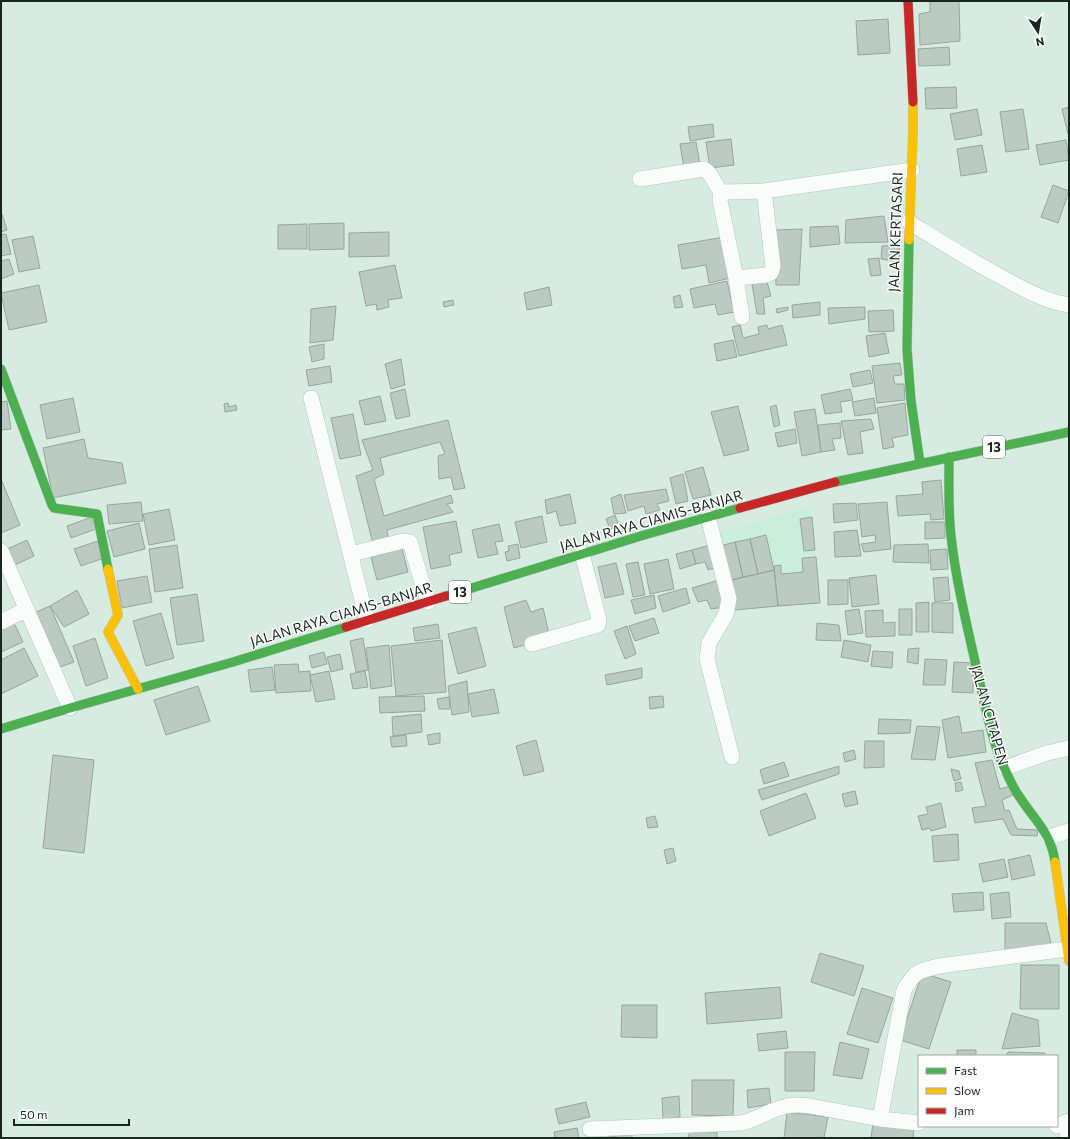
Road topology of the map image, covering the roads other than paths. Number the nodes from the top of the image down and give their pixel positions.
1 (908, 1) edge
2 (912, 170) junction
3 (640, 179) dead end
4 (721, 191) junction
5 (764, 191) junction
6 (910, 222) junction
7 (736, 278) junction
8 (1069, 305) edge
9 (742, 317) dead end
10 (1, 369) edge
11 (312, 398) dead end
12 (1069, 432) edge
13 (949, 457) junction
14 (920, 463) junction
15 (708, 517) junction
16 (1, 551) edge
17 (351, 554) junction
18 (582, 554) junction
19 (428, 602) junction
20 (27, 609) junction
21 (367, 620) junction
22 (1, 622) edge
23 (532, 644) dead end
24 (138, 689) junction
25 (70, 708) junction
26 (1, 729) edge
27 (1069, 748) edge
28 (732, 757) dead end
29 (1005, 768) junction
30 (1069, 831) edge
31 (1048, 837) junction
32 (1068, 955) edge
33 (880, 1118) junction
34 (1069, 1121) edge
35 (918, 1123) edge
36 (1058, 1126) edge
37 (590, 1128) dead end
38 (1069, 1130) edge
39 (1067, 1138) edge

1 - 2 main road, JALAN KERTASARI
2 - 5 street
2 - 6 main road, JALAN KERTASARI
3 - 4 street
4 - 5 street
4 - 7 street
5 - 7 street
6 - 8 street
6 - 14 main road, JALAN KERTASARI
7 - 9 street
10 - 24 main road
11 - 17 street
12 - 13 main road, 13
13 - 14 main road, 13
13 - 29 main road, JALAN CITAPEN
14 - 15 main road, JALAN RAYA CIAMIS-BANJAR / 13
15 - 18 main road, JALAN RAYA CIAMIS-BANJAR / 13
15 - 28 street
16 - 20 street
17 - 19 street
17 - 21 street
18 - 19 main road, JALAN RAYA CIAMIS-BANJAR / 13
18 - 23 street
19 - 21 main road, JALAN RAYA CIAMIS-BANJAR / 13
20 - 22 street
20 - 25 street
21 - 24 main road, JALAN RAYA CIAMIS-BANJAR / 13
24 - 25 main road, JALAN RAYA CIAMIS-BANJAR / 13
25 - 26 main road, JALAN RAYA CIAMIS-BANJAR / 13
27 - 29 street
29 - 31 main road, JALAN CITAPEN
30 - 31 street
31 - 32 main road, JALAN CITAPEN
32 - 33 street
33 - 35 street
33 - 37 street
34 - 36 street
38 - 39 street

